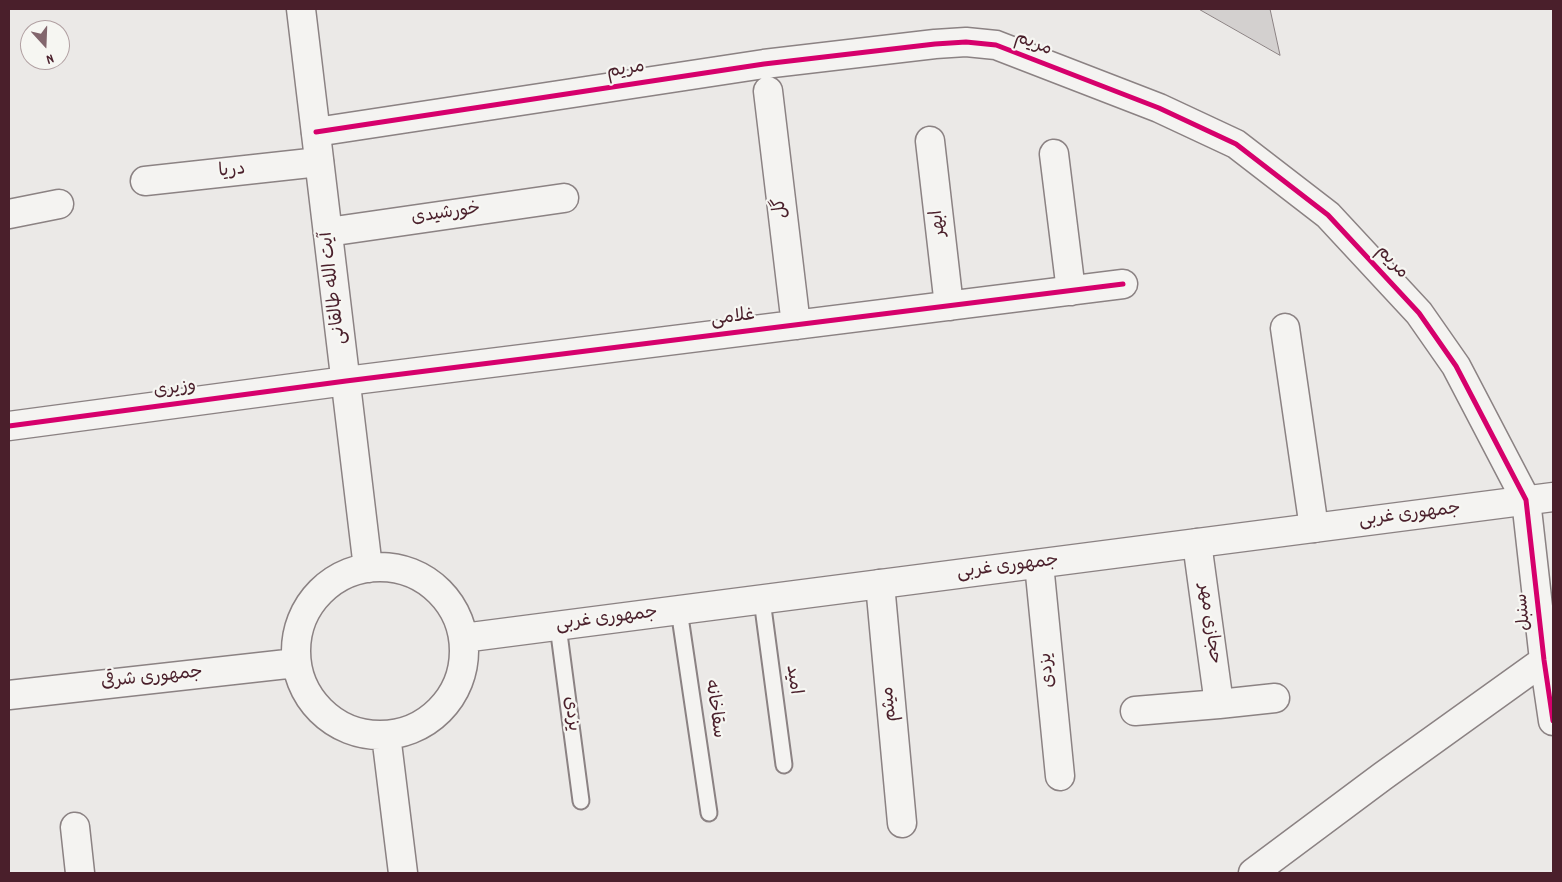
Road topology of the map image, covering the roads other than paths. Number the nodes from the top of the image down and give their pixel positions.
1 (301, 9) edge
2 (768, 91) dead end
3 (316, 132) junction
4 (930, 141) dead end
5 (1054, 154) dead end
6 (319, 162) junction
7 (145, 181) dead end
8 (564, 198) dead end
9 (59, 204) dead end
10 (9, 214) edge
11 (328, 232) junction
12 (1122, 284) dead end
13 (1071, 291) junction
14 (949, 306) junction
15 (796, 325) junction
16 (1285, 328) dead end
17 (346, 381) junction
18 (9, 426) edge
19 (1553, 497) edge
20 (1526, 500) junction
21 (1314, 528) junction
22 (1197, 543) junction
23 (1039, 564) junction
24 (368, 568) junction
25 (880, 584) junction
26 (762, 600) junction
27 (679, 610) junction
28 (558, 626) junction
29 (463, 638) junction
30 (1550, 661) edge
31 (296, 663) junction
32 (9, 695) edge
33 (1275, 698) dead end
34 (1218, 704) junction
35 (1136, 711) dead end
36 (1553, 721) edge
37 (386, 736) junction
38 (784, 765) dead end
39 (1060, 776) dead end
40 (581, 801) dead end
41 (710, 813) dead end
42 (902, 823) dead end
43 (75, 827) dead end
44 (80, 873) edge
45 (403, 873) edge
46 (1253, 873) edge

1 - 3 street, آیت الله طالقانی
2 - 15 street, گل
3 - 6 street, آیت الله طالقانی
3 - 20 street, مریم
4 - 14 street, ابهر
5 - 13 street
6 - 7 street, دریا
6 - 11 street, آیت الله طالقانی
8 - 11 street, خورشیدی
9 - 10 street
11 - 17 street, آیت الله طالقانی
12 - 13 street, غلامی
13 - 14 street, غلامی
14 - 15 street, غلامی
15 - 17 street, غلامی
16 - 21 street
17 - 18 street, وزیری
17 - 24 street, آیت الله طالقانی
19 - 20 street, جمهوری غربی
20 - 21 street, جمهوری غربی
20 - 30 street, سنبل
21 - 22 street, جمهوری غربی
22 - 23 street, جمهوری غربی
22 - 34 street, حجازی مهر
23 - 25 street, جمهوری غربی
23 - 39 street, یزدی
24 - 29 street
24 - 31 street
25 - 26 street, جمهوری غربی
25 - 42 street, میثم
26 - 27 street, جمهوری غربی
26 - 38 lane, امید
27 - 28 street, جمهوری غربی
27 - 41 lane, سقاخانه
28 - 29 street, جمهوری غربی
28 - 40 lane, یزدی
29 - 37 street
30 - 36 street, سنبل
30 - 46 street
31 - 32 street, جمهوری شرقی
31 - 37 street
33 - 34 street
34 - 35 street
37 - 45 street
43 - 44 street

